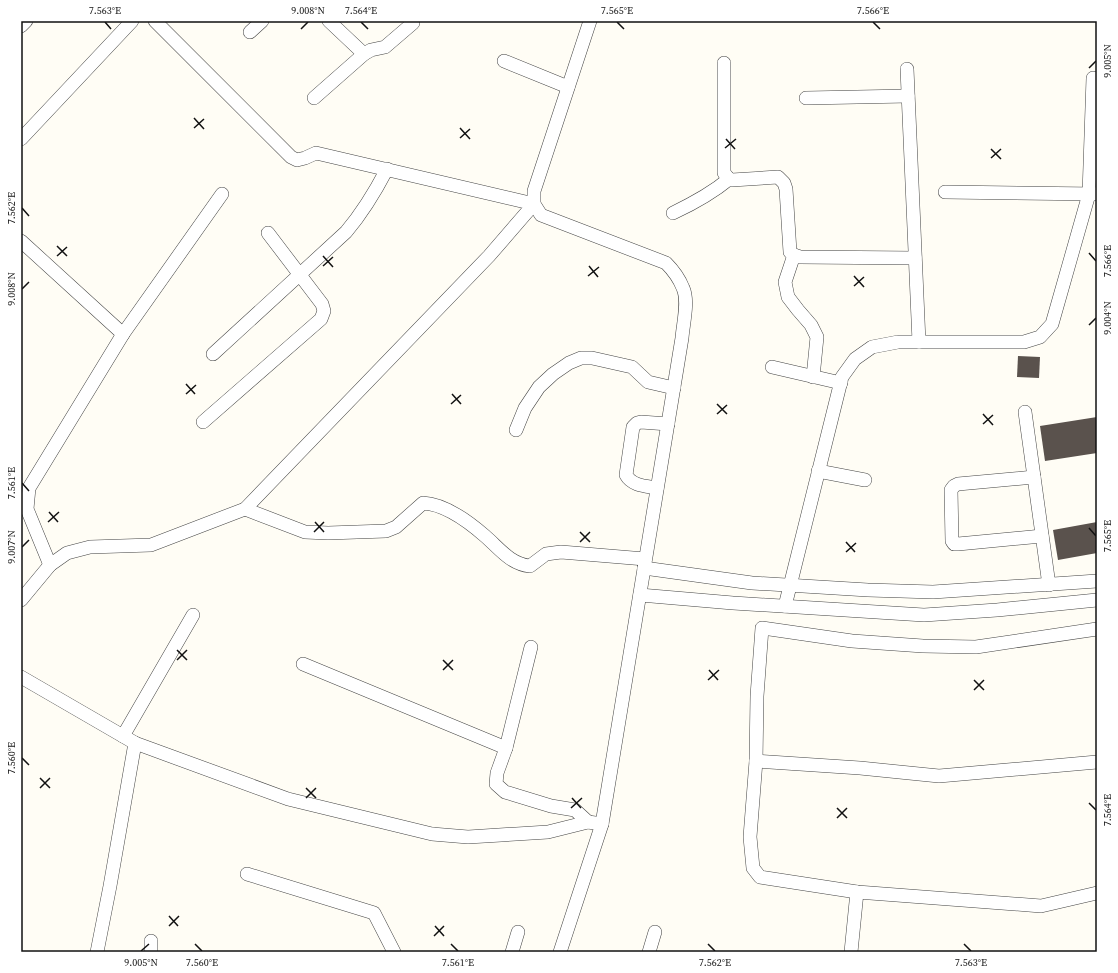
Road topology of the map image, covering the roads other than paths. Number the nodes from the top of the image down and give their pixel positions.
1 (26, 21) edge
2 (132, 21) edge
3 (155, 21) edge
4 (262, 21) edge
5 (329, 21) edge
6 (590, 21) edge
7 (413, 23) dead end
8 (21, 26) edge
9 (250, 32) dead end
10 (364, 54) junction
11 (504, 61) dead end
12 (724, 63) dead end
13 (907, 69) dead end
14 (1093, 78) dead end
15 (568, 86) junction
16 (908, 96) junction
17 (314, 98) dead end
18 (806, 98) dead end
19 (21, 139) edge
20 (387, 169) junction
21 (729, 179) junction
22 (945, 192) dead end
23 (222, 194) dead end
24 (1093, 194) edge
25 (534, 204) junction
26 (673, 213) dead end
27 (268, 234) dead end
28 (21, 241) edge
29 (794, 255) junction
30 (915, 258) junction
31 (300, 275) junction
32 (123, 334) junction
33 (919, 342) junction
34 (213, 354) dead end
35 (772, 367) dead end
36 (813, 377) junction
37 (841, 383) junction
38 (674, 388) junction
39 (1025, 412) dead end
40 (203, 422) dead end
41 (668, 424) junction
42 (516, 430) dead end
43 (818, 471) junction
44 (1034, 477) junction
45 (865, 480) dead end
46 (657, 488) junction
47 (245, 509) junction
48 (1042, 536) junction
49 (644, 564) junction
50 (50, 565) junction
51 (1097, 582) edge
52 (789, 585) junction
53 (1050, 585) junction
54 (640, 595) junction
55 (22, 598) edge
56 (1097, 600) edge
57 (784, 606) junction
58 (193, 615) dead end
59 (1097, 629) edge
60 (531, 647) dead end
61 (302, 664) dead end
62 (21, 677) edge
63 (123, 736) junction
64 (135, 743) junction
65 (506, 748) junction
66 (756, 761) junction
67 (1097, 762) edge
68 (588, 822) junction
69 (602, 824) junction
70 (247, 874) dead end
71 (857, 892) junction
72 (1097, 893) edge
73 (518, 932) dead end
74 (655, 932) dead end
75 (97, 952) edge
76 (394, 952) edge
77 (512, 952) edge
78 (560, 952) edge
79 (649, 952) edge
80 (851, 952) edge

1 - 8 street
2 - 19 street
3 - 20 street
4 - 9 street
5 - 10 street
6 - 15 street
7 - 10 street
10 - 17 street
11 - 15 street
12 - 21 street
13 - 16 street
14 - 24 street
15 - 25 street
16 - 18 street
16 - 30 street
20 - 25 street
20 - 31 street
21 - 26 street
21 - 29 street
22 - 24 street
23 - 32 street
24 - 33 street
25 - 38 street
25 - 47 street
27 - 31 street
28 - 32 street
29 - 30 street
29 - 36 street
30 - 33 street
31 - 34 street
31 - 40 street
32 - 50 street
33 - 37 street
35 - 36 street
36 - 37 street
37 - 43 street
38 - 41 street
38 - 42 street
39 - 44 street
41 - 46 street
41 - 46 street
43 - 45 street
43 - 52 street
44 - 48 street
44 - 48 street
46 - 49 street
47 - 49 street
47 - 50 street
48 - 53 street
49 - 52 street
49 - 54 street
50 - 55 street
51 - 53 street
52 - 53 street
52 - 57 street
54 - 57 street
54 - 69 street
56 - 57 street
58 - 63 street
59 - 66 street
60 - 65 street
61 - 65 street
62 - 63 street
63 - 64 street
64 - 68 street
64 - 75 street
65 - 68 street
66 - 67 street
66 - 71 street
68 - 69 street
69 - 78 street
70 - 76 street
71 - 72 street
71 - 80 street
73 - 77 street
74 - 79 street

